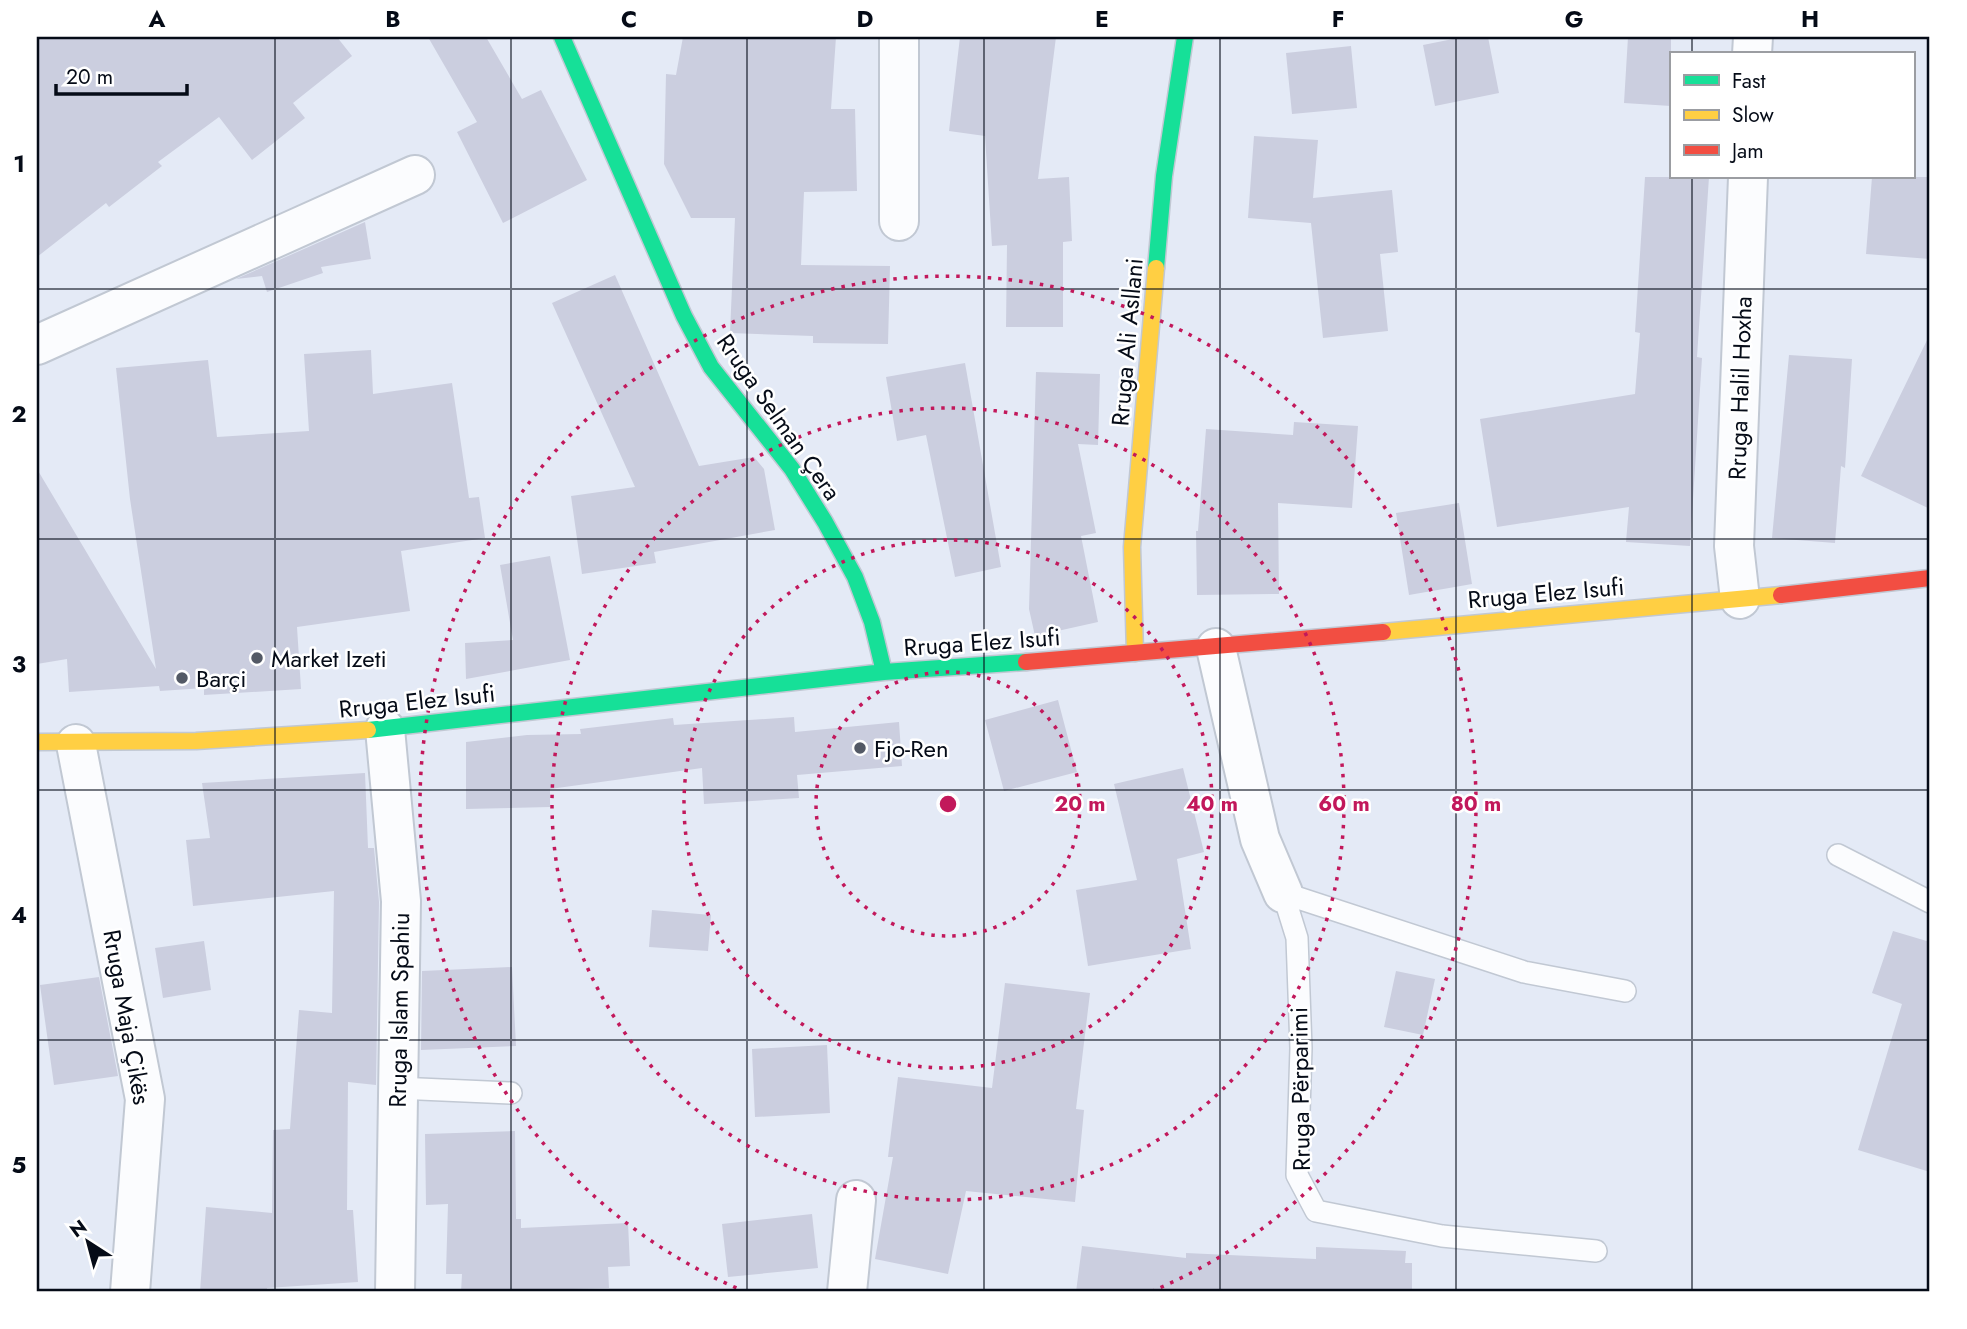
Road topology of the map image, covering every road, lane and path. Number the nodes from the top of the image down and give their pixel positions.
1 (562, 37) edge
2 (899, 37) edge
3 (1185, 37) edge
4 (415, 175) dead end
5 (1748, 178) edge
6 (899, 222) dead end
7 (37, 345) edge
8 (1930, 578) edge
9 (1741, 599) junction
10 (1216, 648) junction
11 (1135, 653) junction
12 (884, 672) junction
13 (385, 729) junction
14 (37, 742) edge
15 (76, 744) junction
16 (1838, 855) dead end
17 (1283, 893) junction
18 (1930, 902) edge
19 (1625, 991) dead end
20 (397, 1088) junction
21 (511, 1093) dead end
22 (856, 1200) dead end
23 (1596, 1251) dead end
24 (130, 1292) edge
25 (395, 1292) edge
26 (847, 1292) edge

1 - 12 main road, Rruga Selman Çera
2 - 6 street
3 - 11 main road, Rruga Ali Asllani
4 - 7 street
5 - 9 street, Rruga Halil Hoxha
8 - 9 main road, Rruga Elez Isufi
9 - 10 main road, Rruga Elez Isufi
10 - 11 main road, Rruga Elez Isufi
10 - 17 street, Rruga Përparimi
11 - 12 main road, Rruga Elez Isufi
12 - 13 main road, Rruga Elez Isufi
13 - 15 main road, Rruga Elez Isufi
13 - 20 street, Rruga Islam Spahiu
14 - 15 main road, Rruga Elez Isufi
15 - 24 street, Rruga Maja Çikës
16 - 18 lane
17 - 19 lane
17 - 23 lane, Rruga Përparimi
20 - 21 lane
20 - 25 street, Rruga Islam Spahiu
22 - 26 street

